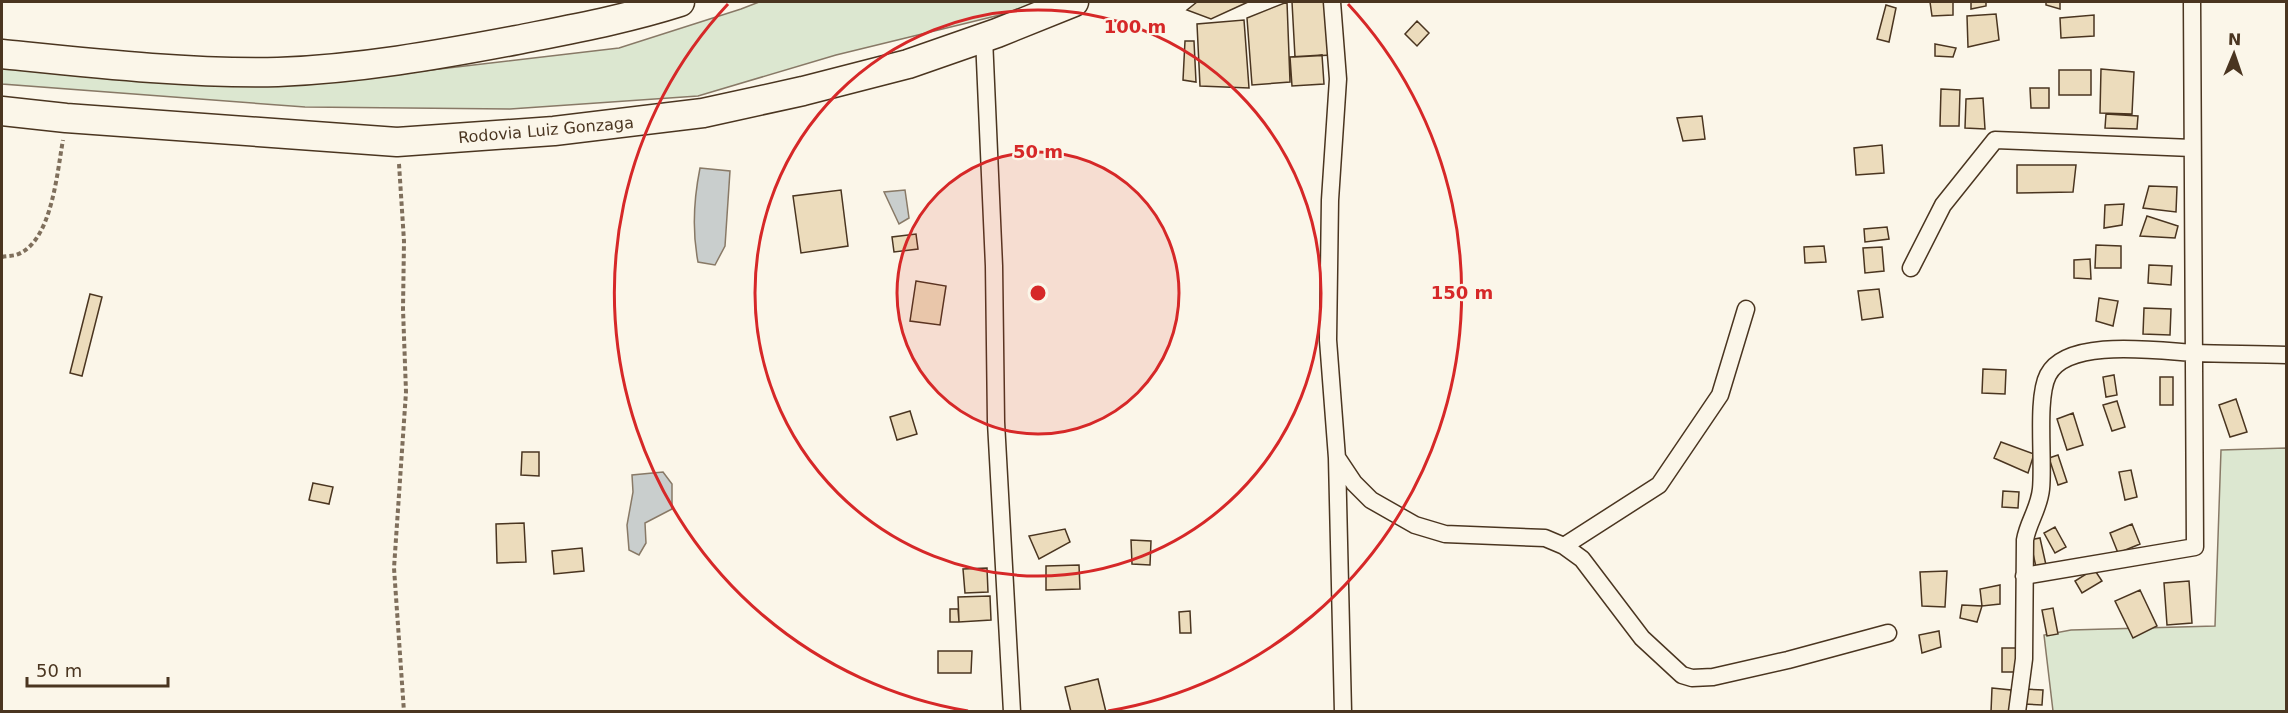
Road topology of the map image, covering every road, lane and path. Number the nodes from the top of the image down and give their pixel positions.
1 (680, 2) edge
2 (1074, 2) edge
3 (1332, 2) edge
4 (2192, 2) edge
5 (984, 38) junction
6 (2, 54) edge
7 (2, 111) edge
8 (66, 118) junction
9 (398, 142) junction
10 (2192, 148) junction
11 (2, 256) edge
12 (1911, 268) dead end
13 (1746, 309) dead end
14 (2194, 353) junction
15 (2286, 355) edge
16 (1337, 458) junction
17 (1564, 546) junction
18 (2024, 576) junction
19 (1888, 633) dead end
20 (404, 711) edge
21 (1012, 711) edge
22 (1342, 711) edge
23 (2017, 711) edge

1 - 6 highway
2 - 5 highway, Rodovia Luiz Gonzaga
3 - 16 street
4 - 10 street
5 - 9 highway, Rodovia Luiz Gonzaga
5 - 21 street
7 - 8 highway, Rodovia Luiz Gonzaga
8 - 9 highway, Rodovia Luiz Gonzaga
8 - 11 path
9 - 20 path
10 - 12 street
10 - 14 street
13 - 17 street
14 - 15 street
14 - 18 street
14 - 18 street
16 - 17 street
16 - 22 street
17 - 19 street
18 - 23 street

